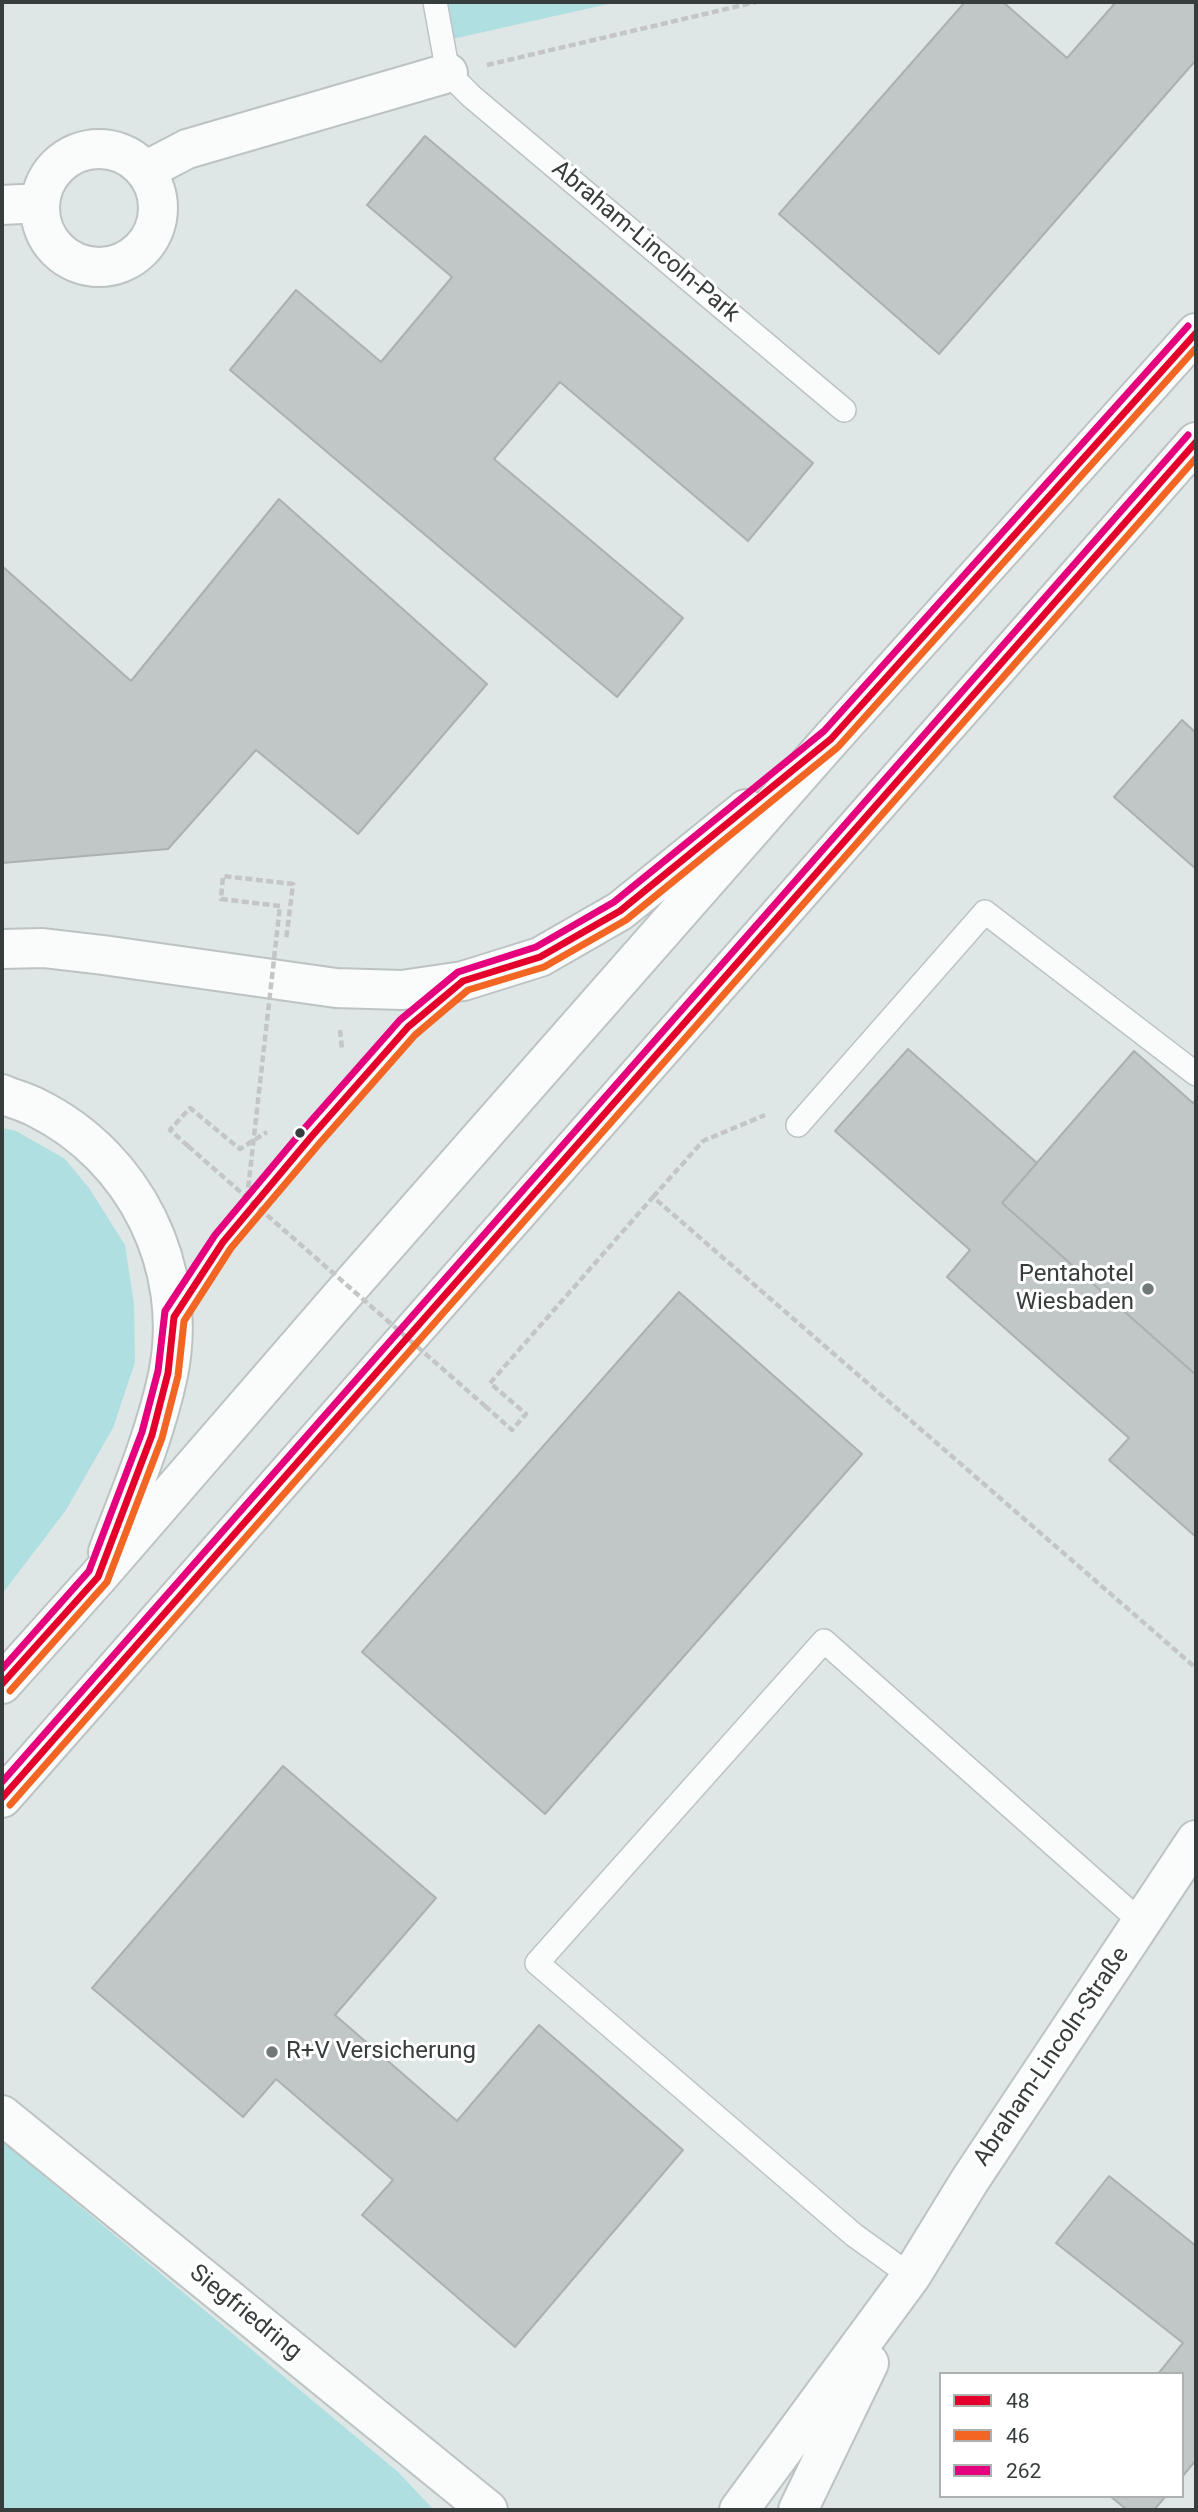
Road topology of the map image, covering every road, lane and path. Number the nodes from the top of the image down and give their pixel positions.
1 (435, 2) edge
2 (756, 2) edge
3 (448, 74) junction
4 (145, 171) junction
5 (40, 203) junction
6 (2, 205) edge
7 (1196, 333) edge
8 (844, 410) dead end
9 (1196, 442) edge
10 (831, 739) junction
11 (2, 949) edge
12 (285, 953) dead end
13 (463, 981) junction
14 (336, 988) junction
15 (342, 1050) dead end
16 (1196, 1074) edge
17 (2, 1094) edge
18 (798, 1125) joint
19 (274, 1128) dead end
20 (653, 1198) junction
21 (247, 1199) junction
22 (174, 1317) junction
23 (98, 1577) junction
24 (1196, 1668) edge
25 (2, 1684) edge
26 (2, 1798) edge
27 (1196, 1840) edge
28 (1142, 1923) junction
29 (2, 2115) edge
30 (911, 2276) junction
31 (488, 2510) edge
32 (739, 2510) edge
33 (798, 2510) edge

1 - 3 lane
2 - 3 path
3 - 4 main road
3 - 8 lane, Abraham-Lincoln-Park
4 - 5 main road
4 - 5 main road
5 - 6 main road
7 - 10 main road
9 - 26 main road
10 - 13 main road
10 - 23 main road
11 - 14 main road
12 - 21 path, bridge
13 - 14 main road
13 - 22 lane
14 - 15 path
16 - 18 lane
17 - 22 main road
18 - 20 path
19 - 21 path, bridge
20 - 21 path, bridge
20 - 24 path
22 - 23 main road
23 - 25 main road
27 - 28 main road, Abraham-Lincoln-Straße
28 - 30 main road, Abraham-Lincoln-Straße
28 - 30 lane
29 - 31 main road, Siegfriedring
30 - 32 main road, Abraham-Lincoln-Straße
30 - 33 main road, Abraham-Lincoln-Straße

